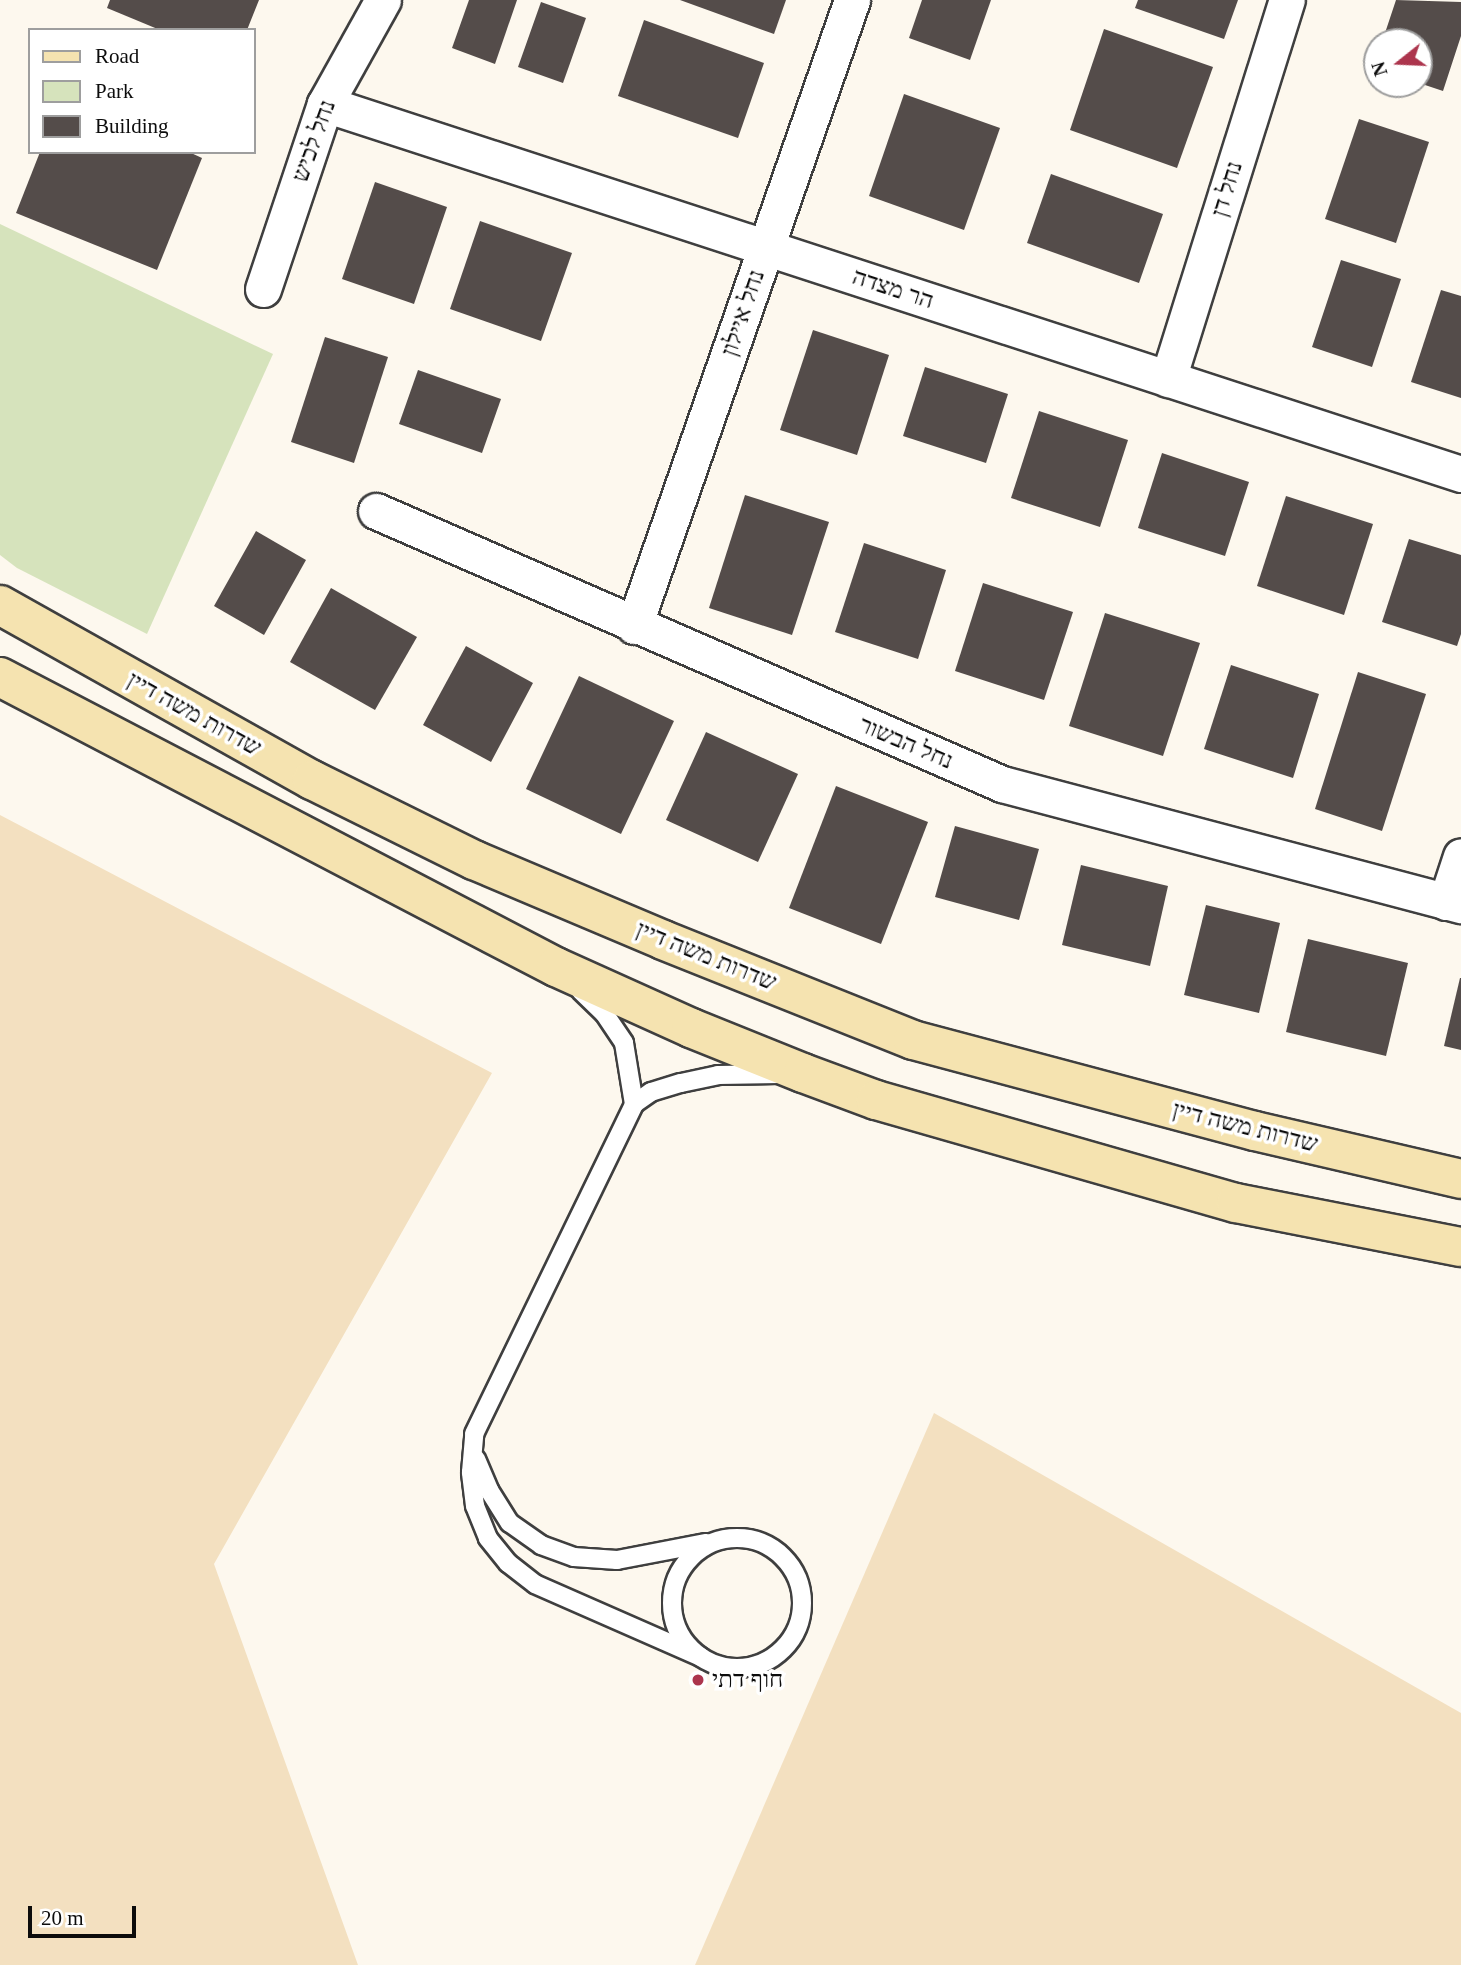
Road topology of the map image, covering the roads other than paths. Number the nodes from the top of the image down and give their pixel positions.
1 (383, 0) edge
2 (852, 0) edge
3 (1287, 0) edge
4 (325, 104) junction
5 (766, 248) junction
6 (263, 289) dead end
7 (1168, 379) junction
8 (1461, 474) edge
9 (376, 511) dead end
10 (0, 605) edge
11 (634, 626) junction
12 (0, 677) edge
13 (1461, 856) edge
14 (1454, 903) edge
15 (556, 967) junction
16 (803, 1073) junction
17 (634, 1104) junction
18 (1461, 1179) edge
19 (1461, 1247) edge
20 (474, 1452) junction
21 (712, 1543) junction
22 (701, 1657) junction

1 - 4 street, נחל לכיש
2 - 5 street, נחל איילון
3 - 7 street, נחל דן
4 - 5 street, הר מצדה
4 - 6 street, נחל לכיש
5 - 7 street, הר מצדה
5 - 11 street, נחל איילון
7 - 8 street, הר מצדה
9 - 11 street, נחל הבשור
10 - 18 main road, שדרות משה דיין
11 - 14 street, נחל הבשור
12 - 15 main road
13 - 14 street
15 - 16 main road
15 - 17 lane
16 - 17 lane
16 - 19 main road
17 - 20 lane
20 - 21 lane
20 - 22 lane
21 - 22 lane
21 - 22 lane

